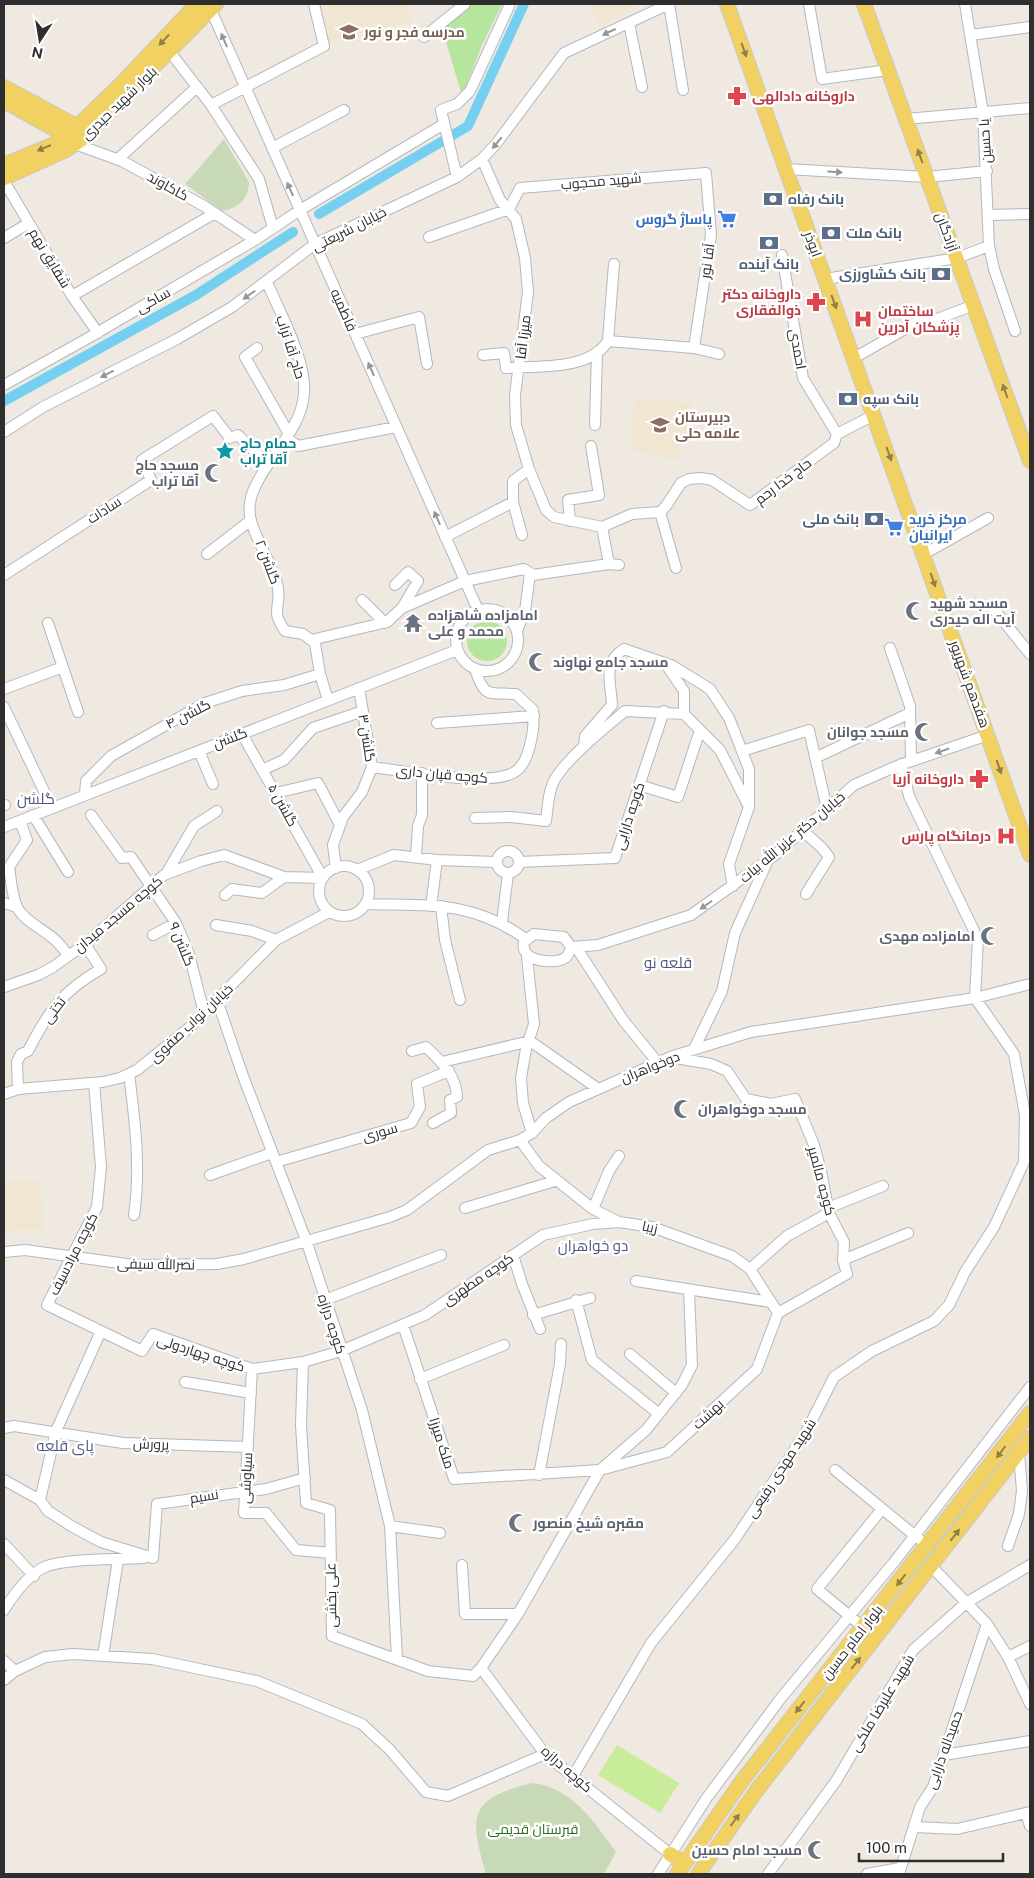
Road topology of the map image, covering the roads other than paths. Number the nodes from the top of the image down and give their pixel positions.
1 (197, 4) edge
2 (314, 4) edge
3 (465, 4) edge
4 (510, 4) edge
5 (669, 4) edge
6 (809, 4) edge
7 (864, 4) edge
8 (965, 4) edge
9 (212, 6) edge
10 (729, 6) edge
11 (629, 22) junction
12 (1030, 27) edge
13 (971, 35) junction
14 (424, 37) dead end
15 (170, 52) junction
16 (888, 70) junction
17 (197, 87) junction
18 (4, 88) edge
19 (245, 88) junction
20 (642, 88) dead end
21 (683, 90) dead end
22 (4, 101) edge
23 (211, 106) junction
24 (1030, 108) edge
25 (344, 110) dead end
26 (983, 113) junction
27 (906, 119) junction
28 (444, 124) junction
29 (77, 135) junction
30 (272, 148) junction
31 (118, 159) junction
32 (482, 159) junction
33 (4, 165) edge
34 (786, 170) junction
35 (987, 171) junction
36 (706, 173) joint
37 (457, 177) junction
38 (927, 177) junction
39 (4, 180) edge
40 (509, 209) junction
41 (300, 210) junction
42 (215, 213) junction
43 (1030, 214) edge
44 (988, 215) junction
45 (29, 223) junction
46 (273, 228) junction
47 (429, 237) dead end
48 (4, 238) edge
49 (255, 240) junction
50 (315, 244) junction
51 (989, 246) junction
52 (782, 255) dead end
53 (957, 258) junction
54 (614, 264) dead end
55 (826, 278) junction
56 (267, 282) junction
57 (72, 296) junction
58 (974, 305) junction
59 (1015, 331) dead end
60 (98, 333) junction
61 (355, 334) junction
62 (608, 341) junction
63 (257, 348) dead end
64 (694, 348) junction
65 (598, 352) junction
66 (719, 354) dead end
67 (483, 355) dead end
68 (854, 358) junction
69 (427, 364) dead end
70 (519, 367) junction
71 (4, 385) edge
72 (874, 415) junction
73 (595, 425) dead end
74 (396, 427) junction
75 (4, 432) edge
76 (837, 434) junction
77 (1026, 435) edge
78 (287, 436) junction
79 (591, 446) dead end
80 (1030, 461) edge
81 (268, 465) junction
82 (529, 469) junction
83 (900, 485) joint
84 (513, 502) junction
85 (660, 512) junction
86 (988, 518) dead end
87 (250, 520) junction
88 (570, 521) junction
89 (602, 527) junction
90 (522, 535) dead end
91 (446, 537) junction
92 (207, 554) dead end
93 (924, 554) junction
94 (676, 568) dead end
95 (530, 574) junction
96 (4, 575) edge
97 (465, 582) junction
98 (395, 585) dead end
99 (362, 600) dead end
100 (992, 607) dead end
101 (402, 608) junction
102 (478, 610) junction
103 (48, 623) dead end
104 (385, 623) junction
105 (517, 630) junction
106 (311, 640) junction
107 (890, 648) dead end
108 (457, 650) junction
109 (1030, 654) edge
110 (665, 663) junction
111 (63, 667) junction
112 (475, 669) junction
113 (320, 674) junction
114 (359, 688) junction
115 (4, 689) edge
116 (328, 700) junction
117 (4, 707) edge
118 (78, 712) dead end
119 (363, 712) junction
120 (664, 712) junction
121 (910, 713) junction
122 (684, 714) junction
123 (534, 716) junction
124 (437, 724) dead end
125 (700, 730) junction
126 (242, 734) junction
127 (988, 734) junction
128 (584, 746) junction
129 (199, 751) junction
130 (742, 751) junction
131 (815, 758) junction
132 (906, 763) junction
133 (372, 767) junction
134 (262, 770) junction
135 (422, 774) junction
136 (213, 784) dead end
137 (639, 785) junction
138 (276, 794) junction
139 (84, 795) junction
140 (749, 807) junction
141 (52, 808) junction
142 (827, 809) junction
143 (217, 811) dead end
144 (91, 815) dead end
145 (34, 816) junction
146 (475, 818) dead end
147 (20, 821) junction
148 (340, 825) junction
149 (4, 827) edge
150 (802, 830) junction
151 (1030, 855) edge
152 (416, 856) junction
153 (769, 859) junction
154 (437, 860) junction
155 (496, 862) junction
156 (519, 862) junction
157 (336, 868) junction
158 (357, 870) junction
159 (68, 872) dead end
160 (166, 874) junction
161 (508, 874) junction
162 (284, 877) junction
163 (322, 878) junction
164 (733, 886) junction
165 (151, 888) junction
166 (806, 894) dead end
167 (226, 895) dead end
168 (4, 903) edge
169 (366, 904) junction
170 (436, 906) junction
171 (17, 907) junction
172 (329, 912) junction
173 (502, 922) junction
174 (176, 923) junction
175 (216, 925) dead end
176 (153, 935) dead end
177 (526, 939) junction
178 (276, 940) junction
179 (85, 944) junction
180 (573, 947) junction
181 (68, 956) junction
182 (527, 956) junction
183 (1030, 984) edge
184 (4, 987) edge
185 (975, 998) junction
186 (217, 1000) junction
187 (460, 1000) dead end
188 (204, 1013) junction
189 (530, 1041) junction
190 (694, 1049) junction
191 (412, 1050) dead end
192 (670, 1057) junction
193 (658, 1063) junction
194 (446, 1066) junction
195 (129, 1074) junction
196 (94, 1083) junction
197 (597, 1088) junction
198 (18, 1089) junction
199 (4, 1094) edge
200 (433, 1123) dead end
201 (532, 1133) junction
202 (520, 1140) junction
203 (619, 1156) dead end
204 (274, 1157) junction
205 (210, 1175) dead end
206 (555, 1181) junction
207 (883, 1186) dead end
208 (465, 1208) dead end
209 (593, 1209) junction
210 (829, 1211) junction
211 (134, 1215) dead end
212 (619, 1222) junction
213 (908, 1233) dead end
214 (306, 1240) junction
215 (4, 1252) edge
216 (513, 1255) junction
217 (441, 1256) dead end
218 (71, 1257) junction
219 (843, 1260) junction
220 (750, 1269) junction
221 (636, 1282) dead end
222 (689, 1290) junction
223 (590, 1298) dead end
224 (325, 1300) junction
225 (576, 1300) junction
226 (770, 1302) junction
227 (47, 1305) joint
228 (778, 1313) junction
229 (533, 1314) junction
230 (402, 1324) junction
231 (540, 1329) dead end
232 (101, 1331) junction
233 (561, 1344) dead end
234 (504, 1345) dead end
235 (341, 1351) junction
236 (630, 1354) dead end
237 (303, 1362) junction
238 (252, 1369) junction
239 (420, 1379) junction
240 (184, 1382) dead end
241 (1030, 1387) edge
242 (251, 1393) junction
243 (676, 1393) junction
244 (1030, 1413) edge
245 (659, 1414) junction
246 (4, 1428) edge
247 (56, 1431) junction
248 (1030, 1438) edge
249 (248, 1447) junction
250 (1019, 1453) junction
251 (600, 1470) junction
252 (835, 1470) dead end
253 (539, 1475) junction
254 (305, 1478) junction
255 (4, 1480) edge
256 (245, 1490) junction
257 (40, 1500) junction
258 (882, 1509) junction
259 (390, 1526) junction
260 (440, 1533) dead end
261 (915, 1535) junction
262 (4, 1544) edge
263 (1008, 1546) dead end
264 (927, 1547) junction
265 (331, 1553) junction
266 (153, 1558) junction
267 (118, 1560) junction
268 (462, 1565) dead end
269 (1030, 1565) edge
270 (931, 1566) junction
271 (34, 1576) junction
272 (966, 1603) junction
273 (4, 1610) edge
274 (518, 1614) junction
275 (849, 1616) junction
276 (987, 1624) junction
277 (863, 1627) junction
278 (1030, 1646) edge
279 (103, 1656) junction
280 (1008, 1657) junction
281 (397, 1659) junction
282 (4, 1661) edge
283 (481, 1668) junction
284 (15, 1671) junction
285 (4, 1680) edge
286 (1030, 1704) edge
287 (1030, 1741) edge
288 (546, 1754) junction
289 (944, 1755) junction
290 (574, 1776) junction
291 (1028, 1813) edge
292 (1030, 1826) edge
293 (915, 1827) junction
294 (670, 1854) junction
295 (680, 1868) edge
296 (900, 1871) edge
297 (658, 1874) edge
298 (698, 1874) edge
299 (768, 1874) edge
300 (867, 1874) edge

1 -> 29 main road, بلوار شهید حیدری
2 - 19 street
3 - 14 street
4 - 28 street
5 - 11 street, خیابان شریعتی
5 - 21 street
6 - 16 street
7 - 16 main road, آزادگان
8 - 13 street, یا حسین
9 - 15 main road, بلوار شهید حیدری
19 -> 9 street, فاطمیه
10 -> 34 main road, ابوذر
11 - 20 street
11 -> 32 street, خیابان شریعتی
12 - 13 street
13 - 26 street, یا حسین
15 - 17 street
15 - 29 main road, بلوار شهید حیدری
16 - 27 main road, آزادگان
17 - 23 street
17 - 31 street
18 - 29 main road
19 - 23 street
19 - 30 street, فاطمیه
22 - 29 main road
23 - 46 street
24 - 26 street
25 - 30 street
26 - 27 street
26 - 35 street, یا حسین
38 -> 27 main road, آزادگان
28 - 37 street
28 - 41 street, ساکی
29 - 31 street, کاکاوند
29 -> 33 main road, بلوار شهید حیدری
29 - 39 main road, بلوار شهید حیدری
41 -> 30 street, فاطمیه
31 - 42 street, کاکاوند
32 - 37 street, خیابان شریعتی
32 - 40 street, میرزا آقا
34 -> 38 street
34 - 55 main road, ابوذر
35 - 38 street
35 - 44 street, یا حسین
36 - 40 street, شهید محجوب
36 - 64 street, آقا نور
37 - 50 street, خیابان شریعتی
38 - 53 main road, آزادگان
39 - 45 street, شقایق نهم
40 - 47 street
40 - 70 street, میرزا آقا
41 - 46 street, ساکی
41 - 50 street, فاطمیه
42 - 49 street, کاکاوند
42 - 57 street
43 - 44 street
44 - 51 street, یا حسین
45 - 48 street
45 - 57 street, شقایق نهم
46 - 49 street, ساکی
49 - 60 street, ساکی
50 - 56 street, خیابان شریعتی
50 - 61 street, فاطمیه
51 - 53 street
51 - 59 street, یا حسین
52 - 76 street, احمدی
53 - 55 street
53 - 58 main road, آزادگان
54 - 62 street
55 -> 68 main road, ابوذر
56 -> 75 street, خیابان شریعتی
56 - 78 street, حاج آقا تراب
57 - 60 street, شقایق نهم
58 - 68 street
77 -> 58 main road, آزادگان
60 - 71 street, ساکی
61 - 69 street
74 -> 61 street, فاطمیه
62 - 64 street
62 - 65 street
63 - 78 street
64 - 66 street
65 - 70 street
65 - 73 street
67 - 70 street
68 - 72 main road, ابوذر
70 - 82 street, میرزا آقا
72 - 76 street, حاج خدا رحم
72 -> 83 main road, ابوذر
74 - 78 street
91 -> 74 street, فاطمیه
76 - 85 street, حاج خدا رحم
77 - 80 main road, آزادگان
78 - 81 street, حاج آقا تراب
79 - 88 street
81 - 87 street, حاج آقا تراب
81 - 96 street, سادات
82 - 84 street
82 - 88 street, میرزا آقا
83 - 93 main road, هفدهم شهریور
84 - 90 street
84 - 91 street
85 - 89 street
85 - 94 street
86 - 93 street
87 - 92 street
87 - 106 street, گلشن ۲
88 - 89 street
89 - 95 street
91 - 97 street, فاطمیه
93 -> 127 main road, هفدهم شهریور
95 - 97 street
95 - 105 street
97 - 101 street
97 - 102 street, فاطمیه
98 - 101 street
99 - 104 street
100 - 109 street
101 - 104 street
102 - 105 street
102 - 108 street
103 - 111 street
104 - 106 street
105 - 112 street
106 - 113 street
107 - 121 street
108 - 112 street
108 - 114 street, گلشن
110 - 122 street
110 - 128 street
110 - 130 street
111 - 115 street
111 - 118 street
112 - 123 street
113 - 116 street
113 - 139 street, گلشن ۴
114 - 116 street, گلشن
114 - 119 street, گلشن ۳
116 - 126 street, گلشن
117 - 141 street
119 - 133 street, گلشن ۳
119 - 134 street
120 - 122 street
120 - 128 street
120 - 137 street, کوچه دارابی
121 - 131 street
121 - 132 street
122 - 125 street
123 - 124 street
123 - 135 street, کوچه قپان داری
125 - 137 street
125 - 140 street
126 - 129 street, گلشن
126 - 134 street, گلشن ۵
127 -> 132 street, خیابان دکتر عزیز الله بیات
127 -> 151 main road, هفدهم شهریور
128 - 146 street
129 - 136 street
129 - 139 street, گلشن
130 - 131 street
130 - 140 street
131 - 142 street
132 - 142 street, خیابان دکتر عزیز الله بیات
132 - 185 street
133 - 135 street, کوچه قپان داری
133 - 148 street, گلشن ۳
134 - 138 street, گلشن ۵
135 - 152 street
137 - 156 street, کوچه دارابی
138 - 148 street
138 - 163 street, گلشن ۵
139 - 141 street, گلشن
140 - 164 street
141 - 145 street, گلشن
142 - 150 street, خیابان دکتر عزیز الله بیات
143 - 160 street
144 - 165 street, گلشن ۹
145 - 147 street, گلشن
145 - 159 street
147 - 149 street, گلشن
147 - 171 street
148 - 157 street, گلشن ۳
150 - 153 street, خیابان دکتر عزیز الله بیات
150 - 166 street
152 - 154 street
152 - 158 street
153 - 164 street, خیابان دکتر عزیز الله بیات
153 - 190 street
154 - 155 street
154 - 170 street
155 - 156 street
155 - 161 street
156 - 161 street
157 - 158 street
157 - 163 street
158 - 169 street
160 - 162 street, کوچه مسجد میدان
160 - 165 street, کوچه مسجد میدان
161 - 173 street
162 - 163 street, کوچه مسجد میدان
162 - 167 street
163 - 172 street
164 -> 180 street, خیابان دکتر عزیز الله بیات
165 - 174 street, گلشن ۹
165 - 179 street, کوچه مسجد میدان
168 - 171 street
169 - 170 street
169 - 172 street
170 - 173 street
170 - 187 street
171 - 181 street
172 - 178 street, خیابان نواب صفوی
173 - 177 street
174 - 176 street
174 - 188 street, گلشن ۹
175 - 178 street
177 - 180 street
177 - 182 street
178 - 186 street, خیابان نواب صفوی
179 - 181 street, کوچه مسجد میدان
179 - 198 street, تختی
180 - 182 street
180 - 193 street
181 - 184 street, کوچه مسجد میدان
182 - 189 street
183 - 185 street, دوخواهران
185 - 190 street, دوخواهران
185 - 290 street, شهید مهدی رفیعی
186 - 188 street, خیابان نواب صفوی
186 - 204 street, کوچه درازه
188 - 195 street, خیابان نواب صفوی
189 - 194 street
189 - 197 street
189 - 201 street
190 - 192 street, دوخواهران
191 - 194 street
192 - 193 street, دوخواهران
192 - 210 street, کوچه مالمیر
193 - 197 street, دوخواهران
194 - 200 street
194 - 204 street, سوری
195 - 196 street, خیابان نواب صفوی
195 - 211 street
196 - 198 street, خیابان نواب صفوی
196 - 218 street, کوچه مرادسیف
197 - 201 street, دوخواهران
198 - 199 street, خیابان نواب صفوی
201 - 202 street, دوخواهران
202 - 206 street, زیبا
202 - 214 street, دوخواهران
203 - 209 street
204 - 205 street
204 - 214 street, کوچه درازه
206 - 208 street
206 - 209 street, زیبا
207 - 210 street
209 - 212 street, زیبا
210 - 219 street, کوچه مالمیر
210 - 220 street
212 - 216 street, کوچه مطهری
212 - 220 street, زیبا
213 - 219 street
214 - 218 street, نصرالله سیفی
214 - 224 street, کوچه درازه
215 - 218 street, نصرالله سیفی
216 - 229 street
216 - 230 street, کوچه مطهری
217 - 224 street
218 - 227 street, کوچه مرادسیف
219 - 228 street, کوچه مالمیر
220 - 226 street, زیبا
221 - 222 street
222 - 226 street
222 - 243 street
223 - 225 street
224 - 235 street, کوچه درازه
225 - 229 street
225 - 245 street
226 - 228 street, زیبا
227 - 232 street, کوچه چهاردولی
228 - 251 street, بهشت
229 - 231 street
230 - 235 street, کوچه مطهری
230 - 239 street, ملک میرزا
232 - 238 street, کوچه چهاردولی
232 - 247 street
233 - 253 street
234 - 239 street
235 - 237 street, کوچه مطهری
235 - 259 street, کوچه درازه
236 - 243 street
237 - 238 street, کوچه مطهری
237 - 254 street
238 - 242 street, سیاوشی
239 - 253 street, ملک میرزا
240 - 242 street
241 - 261 street
242 - 249 street, سیاوشی
243 - 245 street
244 -> 264 main road, بلوار امام حسین
245 - 251 street
246 - 247 street, پرورش
247 - 249 street, پرورش
247 - 257 street
248 - 250 main road, بلوار امام حسین
249 - 256 street, سیاوشی
250 - 263 street
270 -> 250 main road, بلوار امام حسین
251 - 253 street, ملک میرزا
251 - 274 street
252 - 258 street
254 - 256 street, نسیم
254 - 265 street, علی بخشی
255 - 257 street
256 - 265 street, سیاوشی
256 - 266 street, نسیم
257 - 266 street
258 - 261 street
258 - 275 street
259 - 260 street
259 - 281 street, کوچه درازه
261 - 264 street
261 - 275 street
262 - 271 street
264 -> 277 main road, بلوار امام حسین
265 - 281 street, علی بخشی
266 - 267 street
267 - 271 street
267 - 279 street
268 - 274 street
269 - 272 street, شهید علیرضا ملکی
270 - 272 street
298 -> 270 main road, بلوار امام حسین
271 - 273 street
272 - 276 street
272 - 299 street, شهید علیرضا ملکی
274 - 283 street
275 - 277 street
275 - 294 street
276 - 280 street
276 - 289 street, حمیداله دارابی
277 -> 295 main road, بلوار امام حسین
278 - 280 street
279 - 284 street
279 - 288 street
280 - 286 street
281 - 283 street, علی بخشی
282 - 284 street
283 - 288 street, کوچه درازه
284 - 285 street
287 - 289 street
288 - 290 street, کوچه درازه
289 - 293 street, حمیداله دارابی
290 - 294 street, کوچه درازه
291 - 292 street
291 - 293 street
293 - 296 street, حمیداله دارابی
294 - 295 main road
294 - 297 street
296 - 300 street

